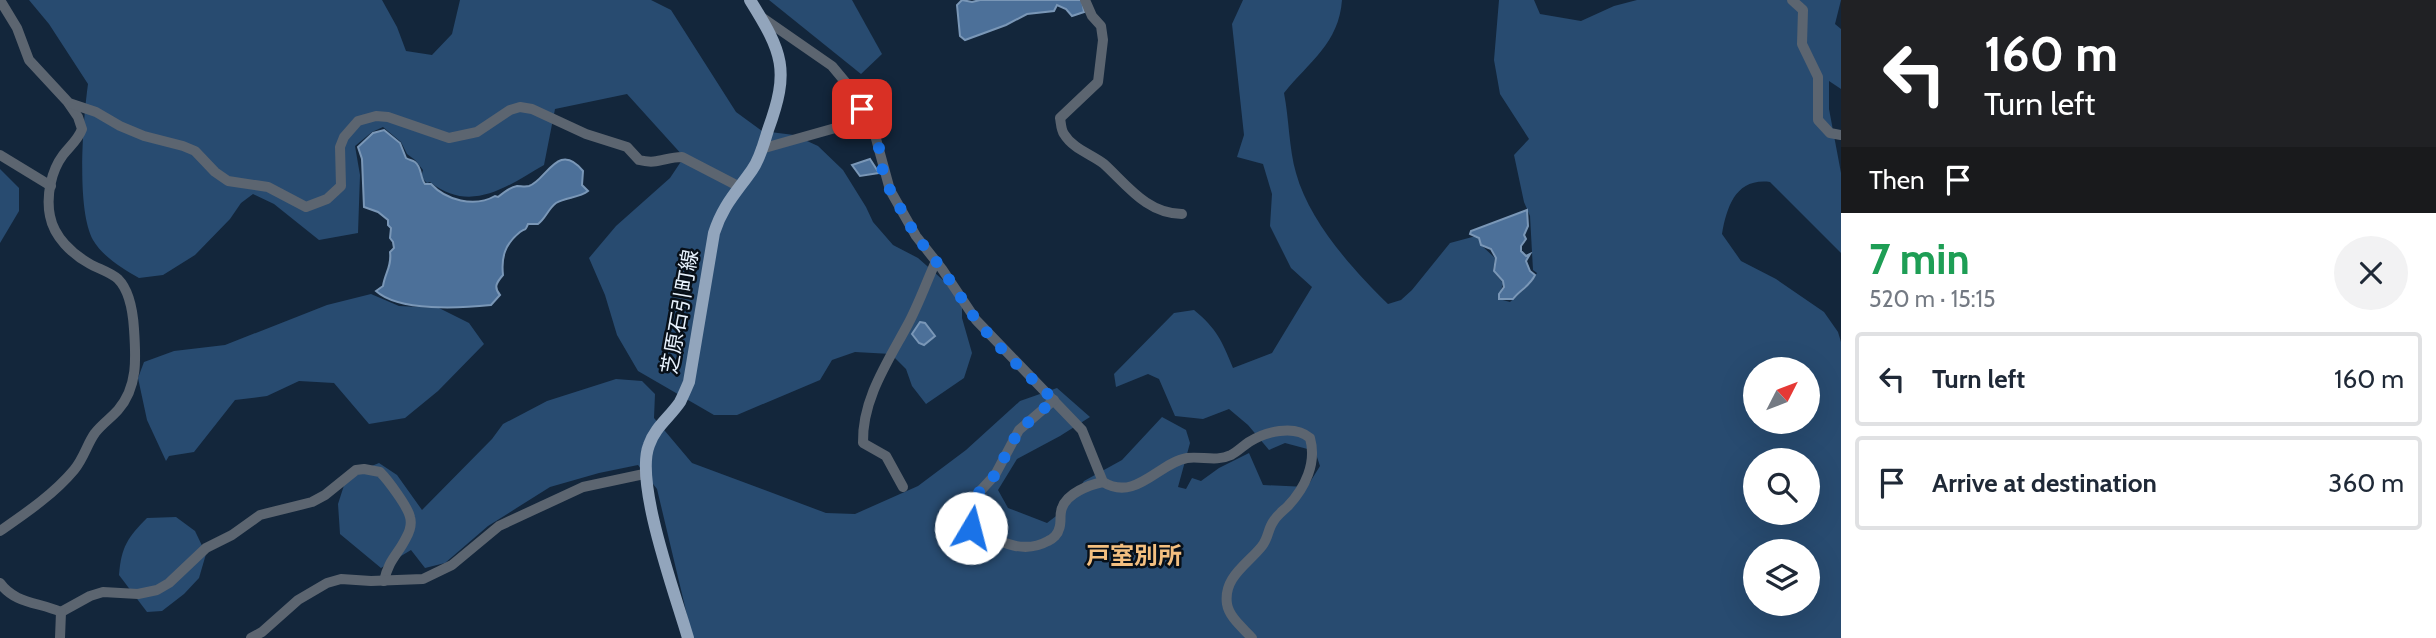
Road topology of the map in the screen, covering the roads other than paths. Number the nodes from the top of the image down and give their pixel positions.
1 (0, 0) edge
2 (750, 0) edge
3 (1085, 0) edge
4 (1792, 0) edge
5 (760, 15) junction
6 (69, 103) junction
7 (862, 109) junction
8 (1841, 135) edge
9 (761, 149) junction
10 (0, 155) edge
11 (51, 186) junction
12 (738, 186) junction
13 (1182, 214) dead end
14 (936, 261) junction
15 (1054, 400) junction
16 (645, 474) junction
17 (1102, 482) junction
18 (903, 487) dead end
19 (0, 531) edge
20 (384, 581) junction
21 (0, 583) edge
22 (61, 611) junction
23 (60, 638) edge
24 (251, 638) edge
25 (688, 638) edge
26 (1252, 638) edge

1 - 6 street
2 - 5 main road, 芝原石引町線
3 - 13 street
4 - 8 street
5 - 7 street
5 - 9 main road, 芝原石引町線
6 - 11 street
6 - 12 street
7 - 9 street
7 - 14 street
9 - 12 main road, 芝原石引町線
10 - 11 street
11 - 19 street
12 - 16 main road, 芝原石引町線
14 - 15 street
14 - 18 street
15 - 17 street
15 - 17 street
16 - 20 street
16 - 25 main road, 芝原石引町線
17 - 26 street
20 - 22 street
20 - 24 street
21 - 22 street
22 - 23 street

